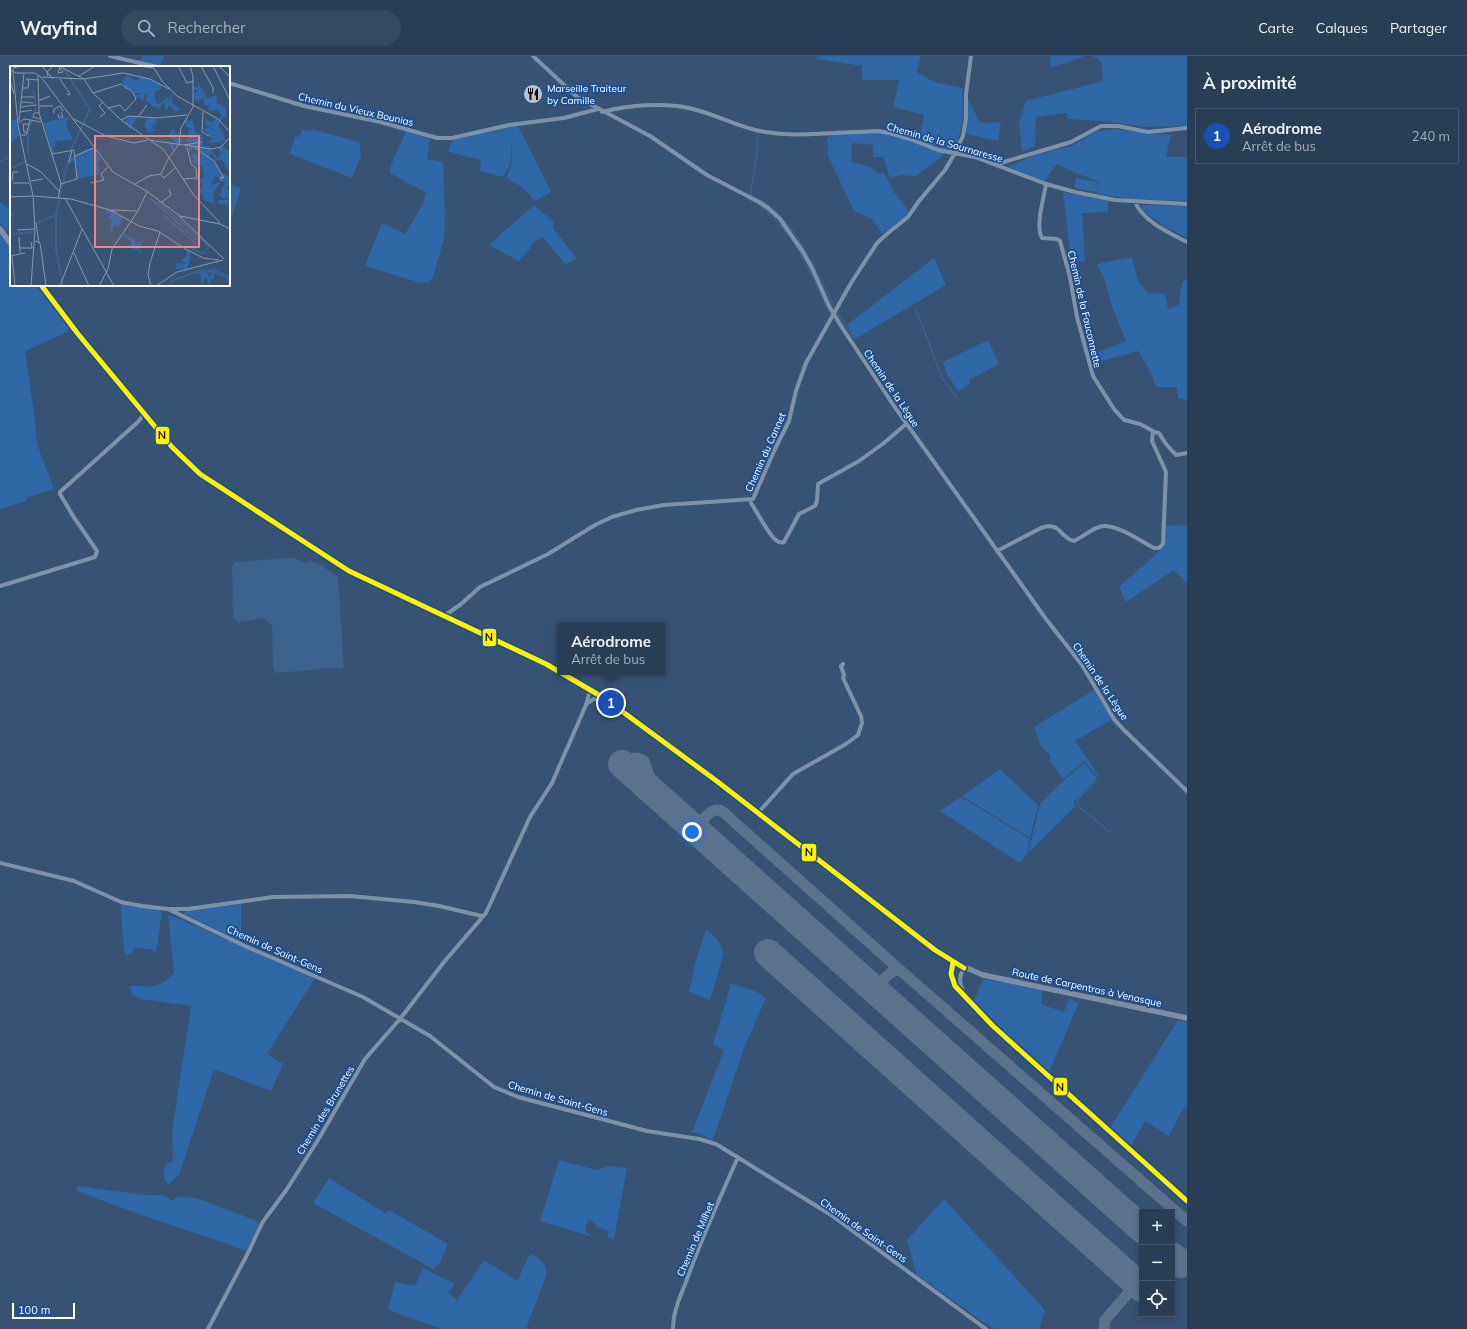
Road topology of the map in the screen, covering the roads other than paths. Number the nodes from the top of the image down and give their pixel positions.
1 (110, 56) edge
2 (533, 56) edge
3 (971, 56) edge
4 (153, 66) edge
5 (230, 83) edge
6 (600, 110) junction
7 (1187, 128) edge
8 (955, 153) junction
9 (997, 164) junction
10 (1046, 184) junction
11 (1135, 202) junction
12 (1187, 204) edge
13 (0, 229) edge
14 (1187, 242) edge
15 (10, 243) edge
16 (42, 286) edge
17 (834, 314) junction
18 (144, 413) junction
19 (906, 424) junction
20 (1154, 432) junction
21 (1187, 453) edge
22 (751, 503) dead end
23 (997, 551) junction
24 (0, 586) edge
25 (444, 616) junction
26 (843, 664) dead end
27 (557, 670) edge
28 (565, 675) edge
29 (592, 691) junction
30 (604, 698) junction
31 (587, 703) junction
32 (1187, 791) edge
33 (758, 813) junction
34 (0, 863) edge
35 (168, 909) junction
36 (482, 916) junction
37 (953, 962) junction
38 (964, 968) junction
39 (964, 995) junction
40 (1187, 1018) edge
41 (400, 1019) junction
42 (738, 1157) junction
43 (1187, 1201) edge
44 (208, 1329) edge
45 (673, 1329) edge
46 (986, 1329) edge

1 - 4 street
2 - 6 street, Chemin de la Lègue
3 - 8 street, Chemin du Cannet
5 - 6 street, Chemin du Vieux Bounias
6 - 8 street, Chemin de la Sournaresse
6 - 17 street, Chemin de la Lègue
7 - 9 street
8 - 9 street, Chemin de la Sournaresse
8 - 17 street, Chemin du Cannet
9 - 10 street, Chemin de la Sournaresse
10 - 11 street, Chemin de la Sournaresse
10 - 20 street, Chemin de la Fauconnette
11 - 12 street, Chemin de la Sournaresse
11 - 14 street
13 - 15 main road
16 - 18 main road, Route de Carpentras à Venasque
17 - 19 street, Chemin de la Lègue
17 - 25 street, Chemin du Cannet
18 - 24 street
18 - 25 main road, Route de Carpentras à Venasque
19 - 22 street
19 - 23 street, Chemin de la Lègue
20 - 21 street
20 - 23 street
23 - 32 street, Chemin de la Lègue
25 - 27 main road, Route de Carpentras à Venasque
26 - 33 street
28 - 29 main road, Route de Carpentras à Venasque
29 - 30 main road, Route de Carpentras à Venasque
29 - 31 street, Chemin des Brunettes
30 - 31 street
30 - 33 main road, Route de Carpentras à Venasque
31 - 36 street, Chemin des Brunettes
33 - 37 main road, Route de Carpentras à Venasque
34 - 35 street, Chemin de Saint-Gens
35 - 36 street
35 - 41 street, Chemin de Saint-Gens
36 - 41 street, Chemin des Brunettes
37 - 38 main road, Route de Carpentras à Venasque
37 - 39 street
38 - 39 street
38 - 40 main road, Route de Carpentras à Venasque
39 - 43 street
41 - 42 street, Chemin de Saint-Gens
41 - 44 street, Chemin des Brunettes
42 - 45 street, Chemin de Milhet
42 - 46 street, Chemin de Saint-Gens

